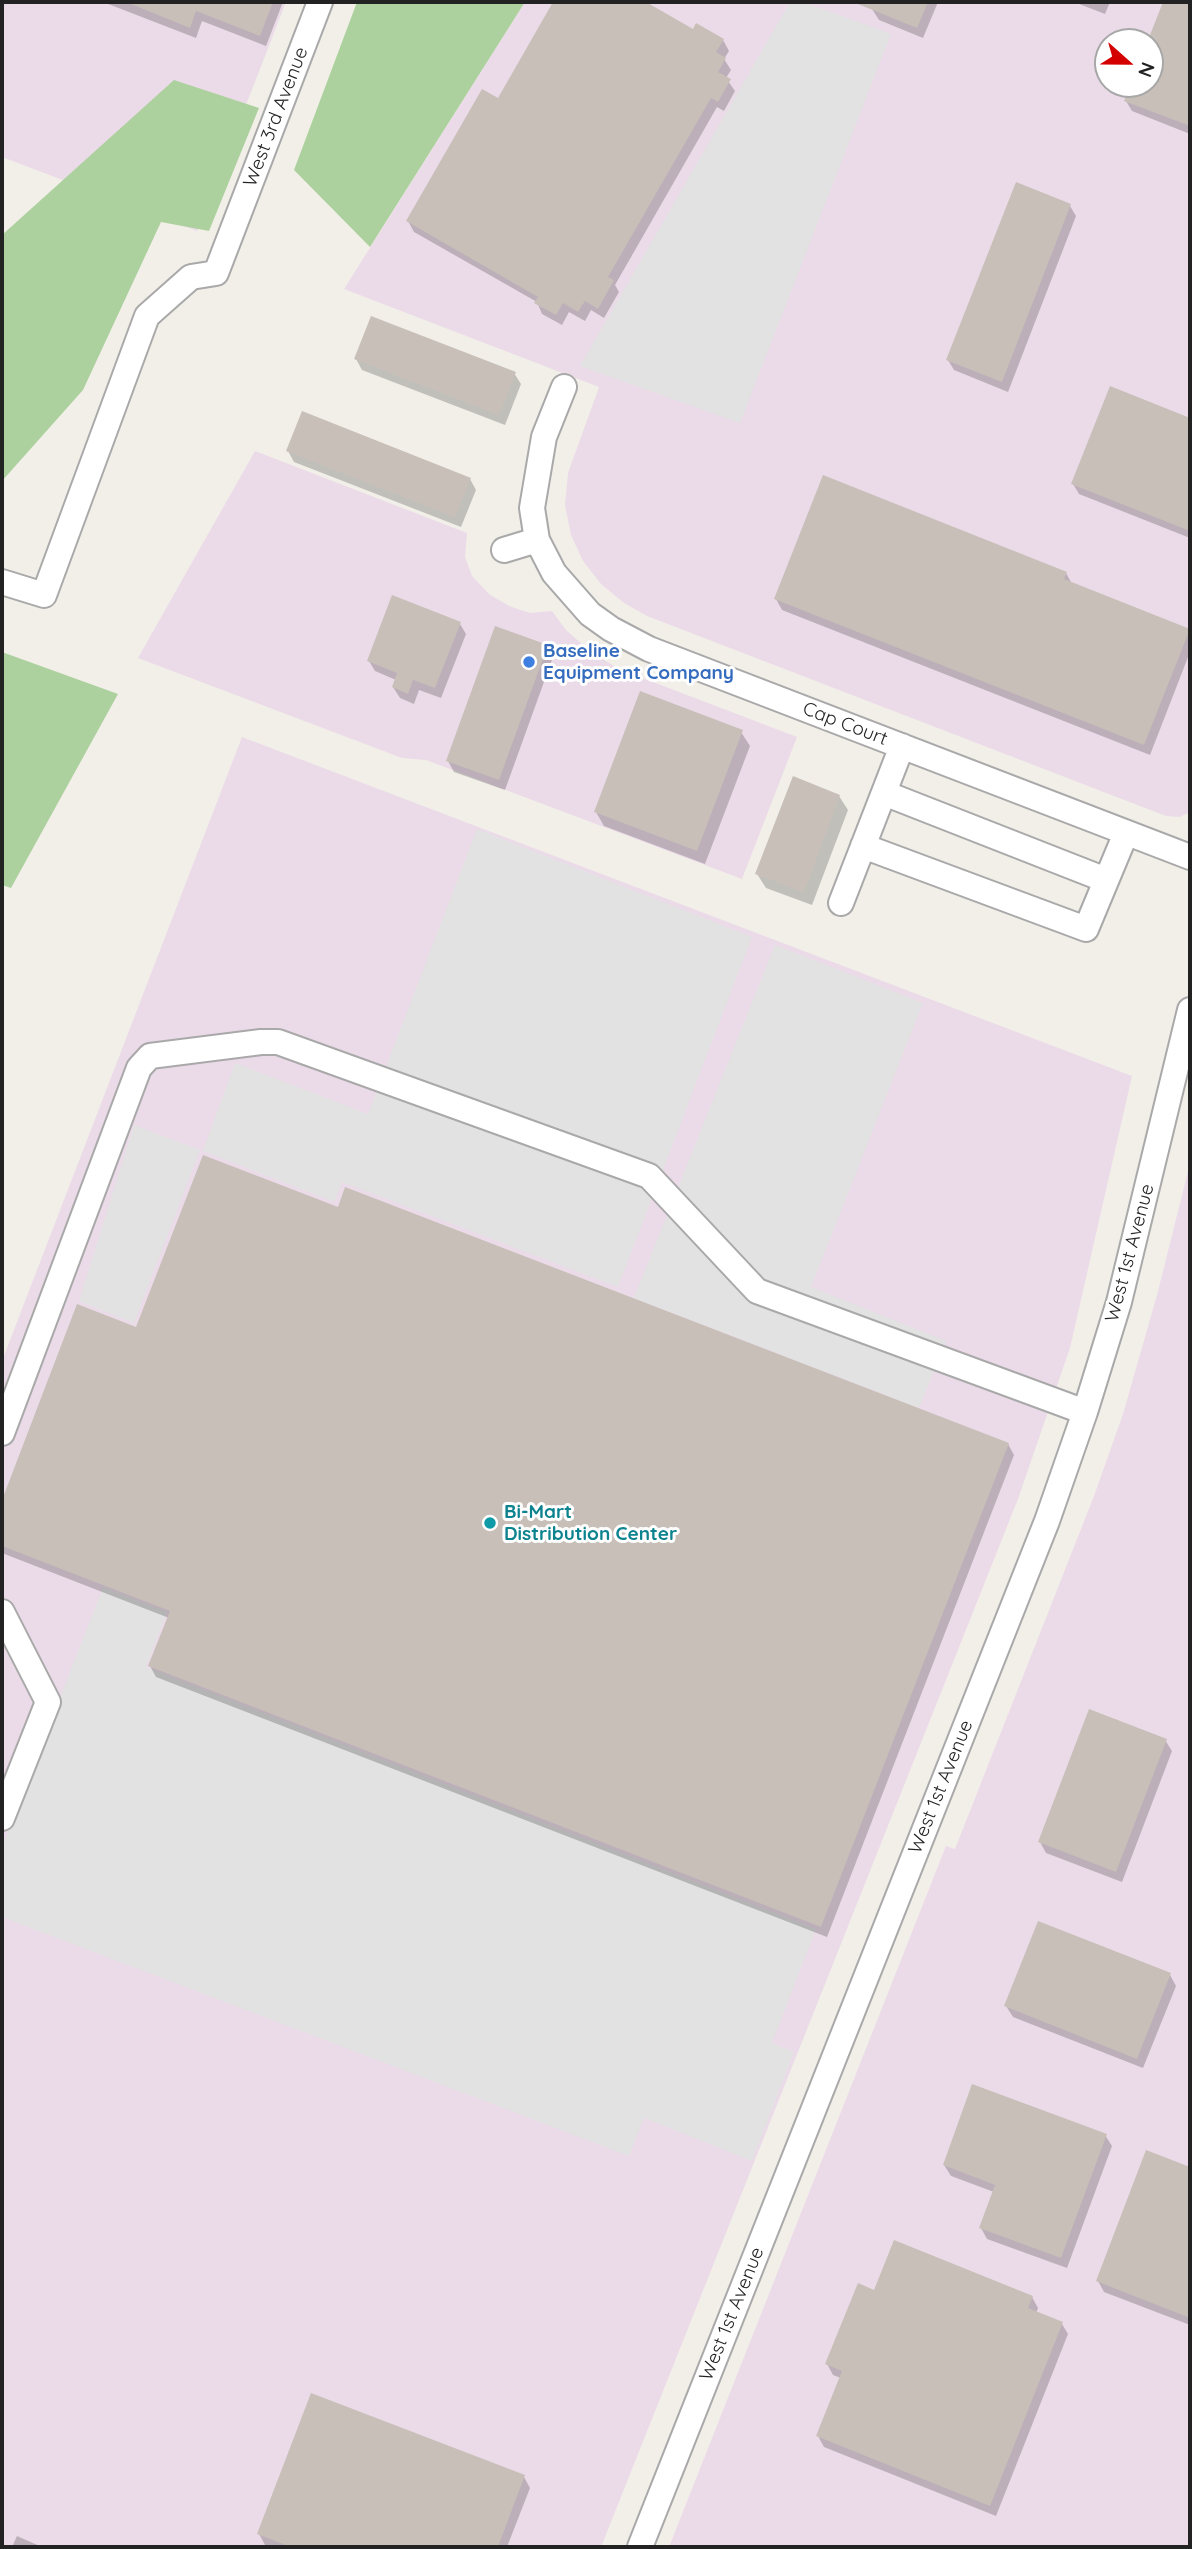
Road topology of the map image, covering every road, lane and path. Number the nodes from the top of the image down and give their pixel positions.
1 (320, 2) edge
2 (564, 387) dead end
3 (537, 540) junction
4 (504, 550) dead end
5 (2, 582) edge
6 (902, 746) junction
7 (884, 793) junction
8 (1126, 833) junction
9 (863, 846) junction
10 (1190, 857) edge
11 (1106, 880) junction
12 (841, 903) dead end
13 (1190, 1010) edge
14 (1085, 1412) junction
15 (2, 1433) edge
16 (2, 1612) edge
17 (2, 1818) edge
18 (640, 2547) edge

1 - 5 street, West 3rd Avenue
2 - 3 street, Cap Court
3 - 4 street
3 - 6 street, Cap Court
6 - 7 street
6 - 8 street, Cap Court
7 - 9 street
7 - 11 street
8 - 10 street, Cap Court
8 - 11 street
9 - 11 street
9 - 12 street
13 - 14 street, West 1st Avenue
14 - 15 street
14 - 18 street, West 1st Avenue
16 - 17 street

